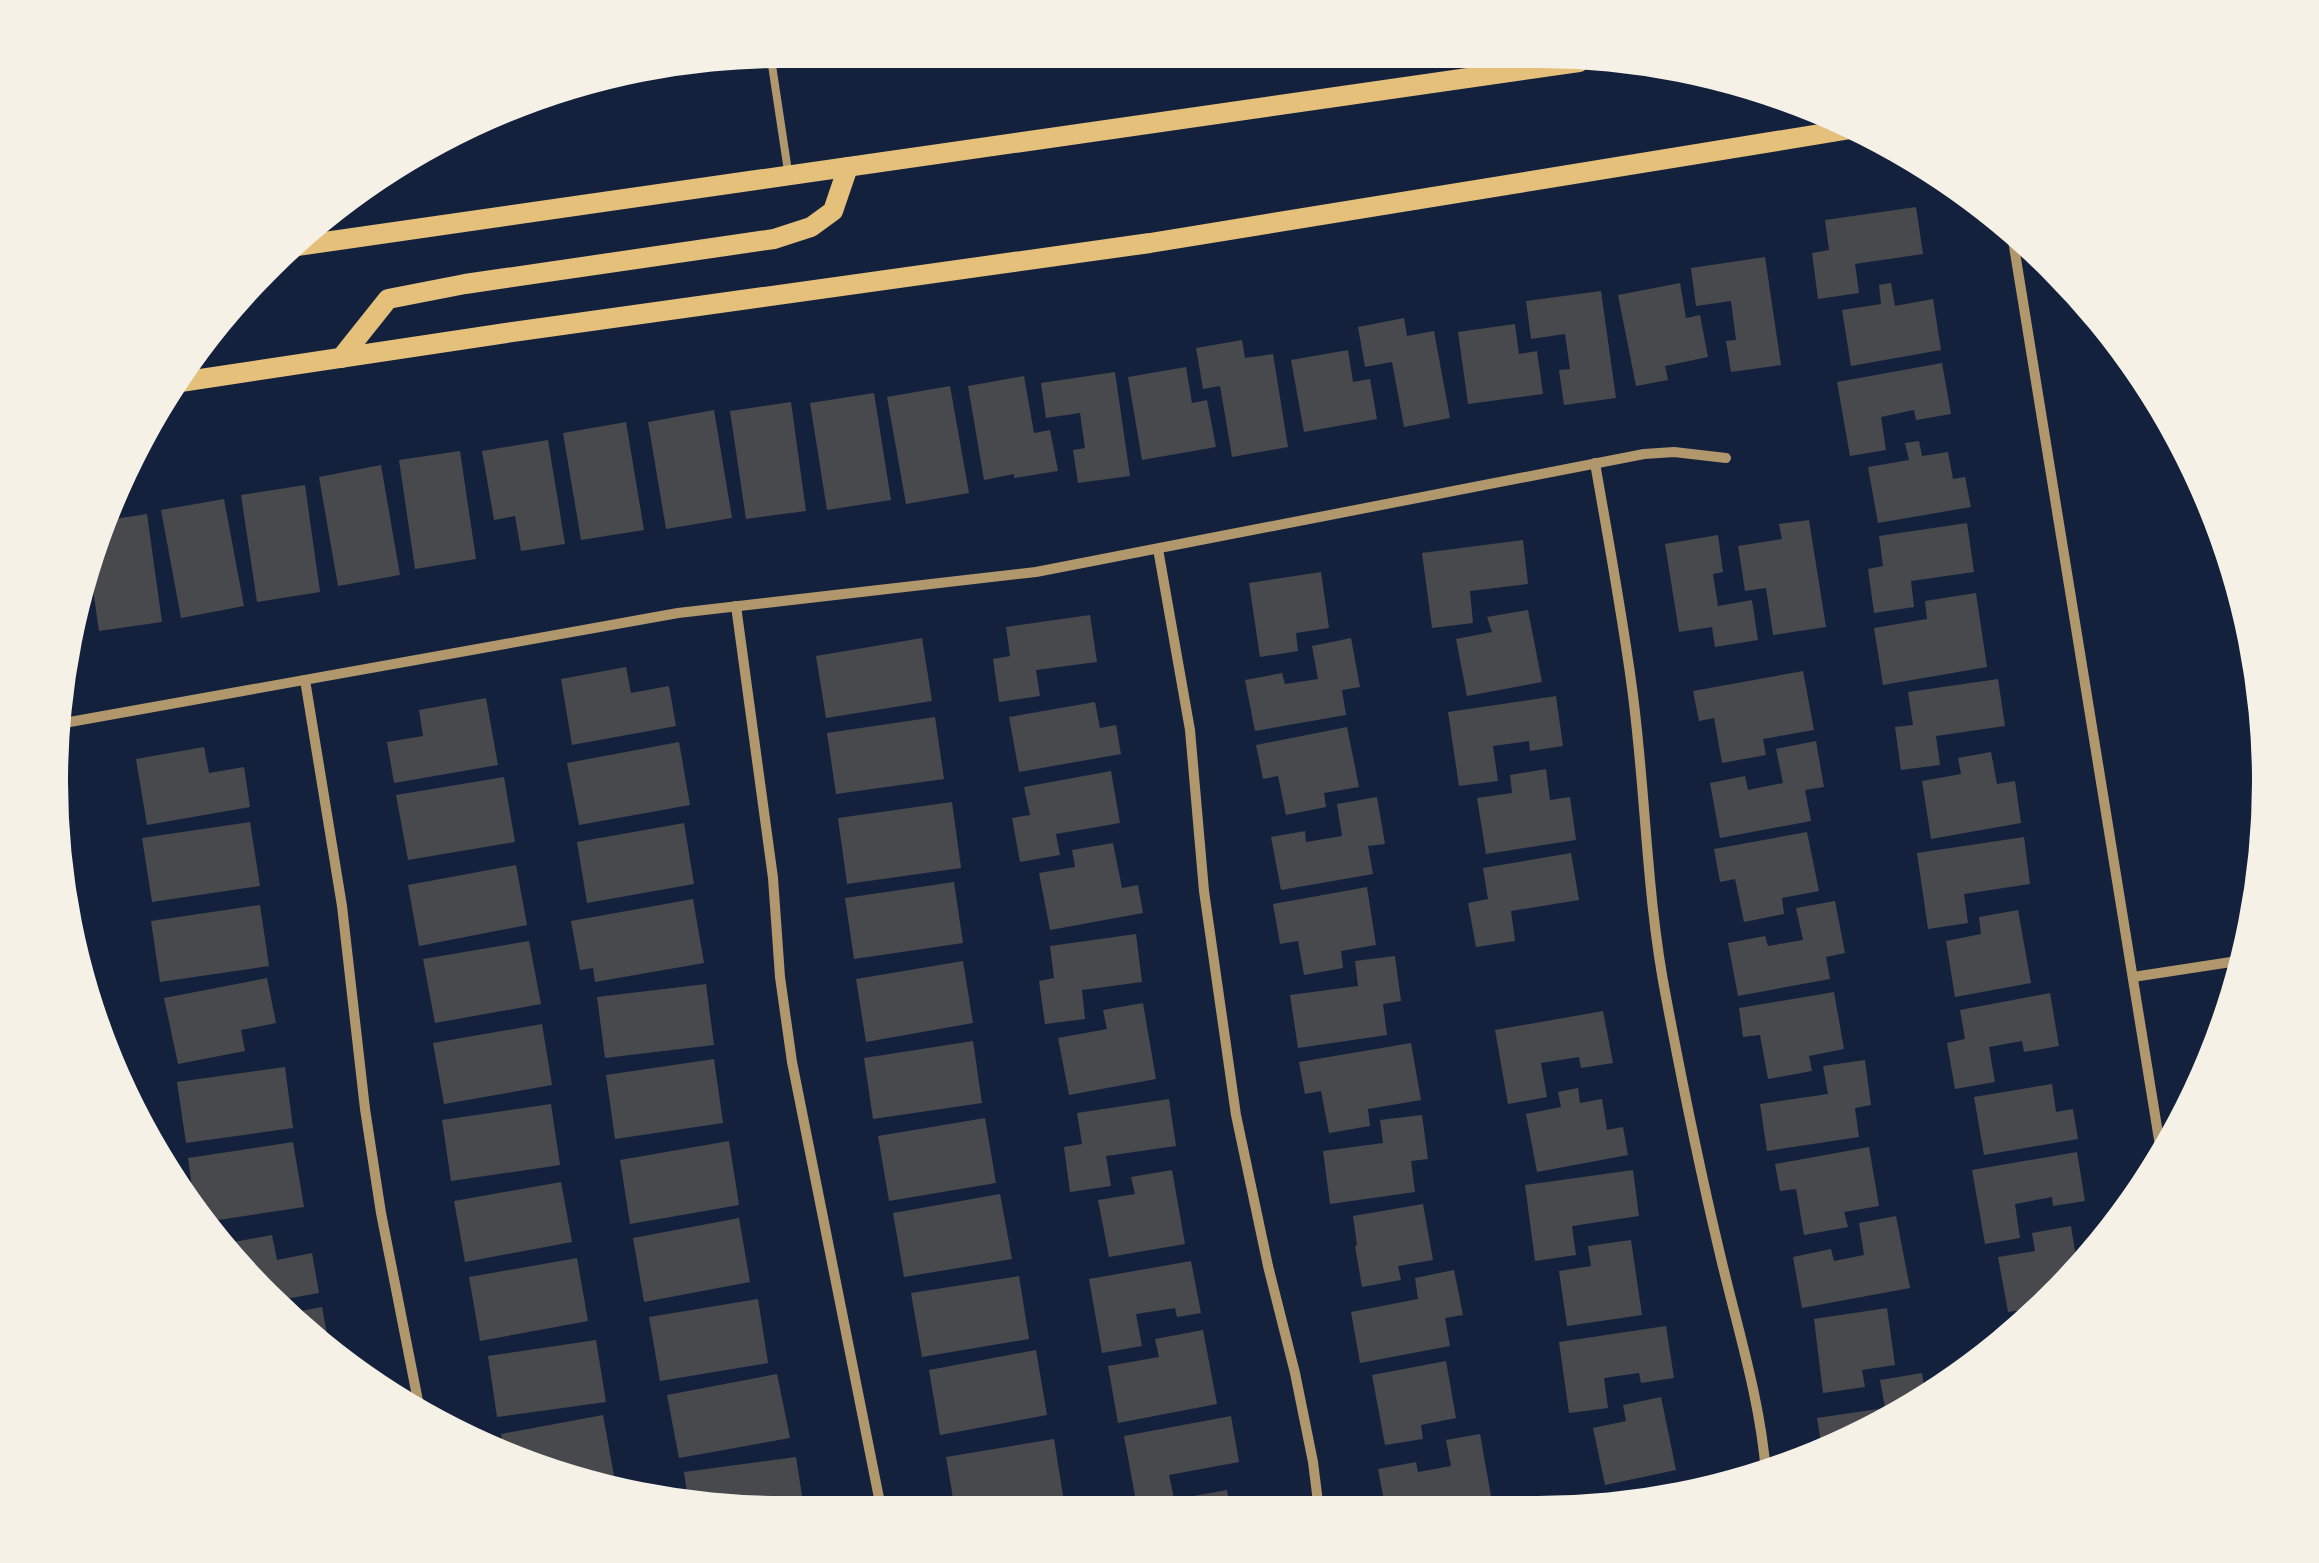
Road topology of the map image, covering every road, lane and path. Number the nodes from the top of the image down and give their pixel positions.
1 (772, 68) edge
2 (1496, 68) edge
3 (1468, 70) edge
4 (1833, 132) edge
5 (848, 168) junction
6 (789, 176) junction
7 (312, 244) edge
8 (2015, 251) edge
9 (341, 358) junction
10 (191, 380) edge
11 (1726, 458) dead end
12 (1596, 463) junction
13 (1158, 548) junction
14 (736, 606) junction
15 (305, 680) junction
16 (70, 722) edge
17 (2228, 962) edge
18 (2133, 977) junction
19 (2158, 1134) edge
20 (417, 1396) edge
21 (1765, 1459) edge
22 (879, 1496) edge
23 (1317, 1496) edge

1 - 6 lane
2 - 3 main road
3 - 5 main road
4 - 9 main road
5 - 6 main road
5 - 9 main road
6 - 7 main road
8 - 18 street
9 - 10 main road
11 - 12 street
12 - 13 street
12 - 21 street
13 - 14 street
13 - 23 street
14 - 15 street
14 - 22 street
15 - 16 street
15 - 20 street
17 - 18 street
18 - 19 street

